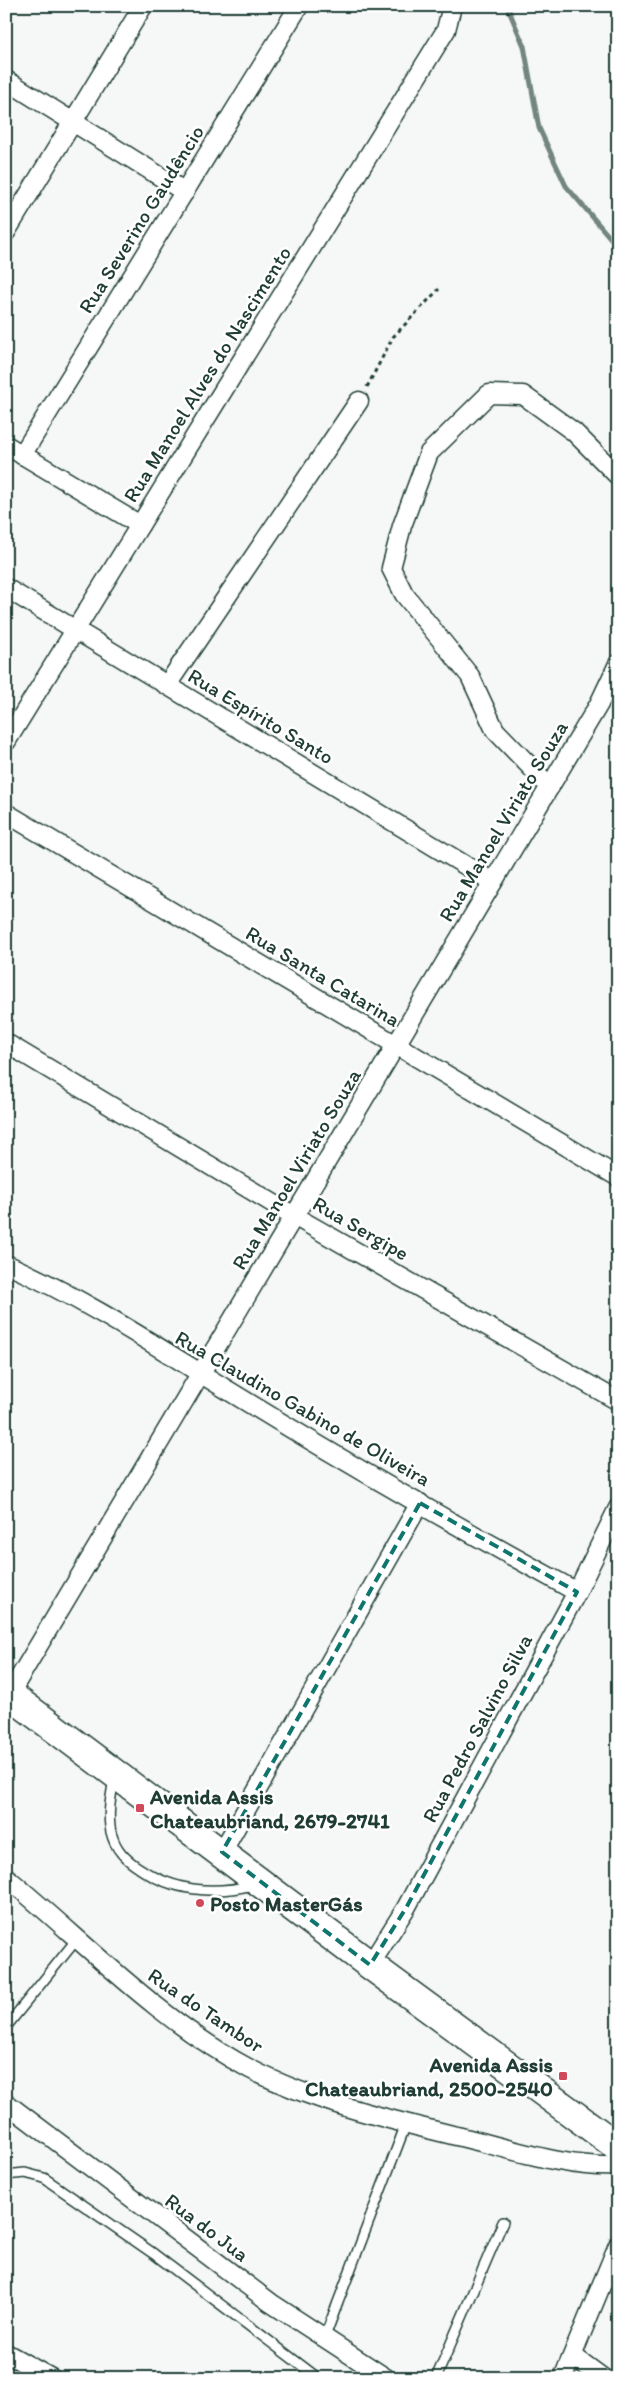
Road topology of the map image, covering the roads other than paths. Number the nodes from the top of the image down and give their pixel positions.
1 (143, 6) edge
2 (299, 6) edge
3 (452, 6) edge
4 (6, 80) edge
5 (72, 122) junction
6 (185, 192) junction
7 (6, 232) edge
8 (359, 401) road end
9 (6, 445) edge
10 (22, 455) junction
11 (618, 476) edge
12 (140, 525) junction
13 (6, 588) edge
14 (76, 630) junction
15 (618, 664) edge
16 (167, 685) junction
17 (6, 742) edge
18 (550, 787) junction
19 (6, 813) edge
20 (493, 882) junction
21 (6, 1043) edge
22 (396, 1045) junction
23 (618, 1177) edge
24 (294, 1216) junction
25 (6, 1264) edge
26 (200, 1374) junction
27 (618, 1401) edge
28 (420, 1503) junction
29 (618, 1508) edge
30 (577, 1592) junction
31 (8, 1694) edge
32 (115, 1774) junction
33 (222, 1852) junction
34 (6, 1877) edge
35 (262, 1882) junction
36 (77, 1939) junction
37 (370, 1966) junction
38 (6, 2027) edge
39 (6, 2103) edge
40 (406, 2124) junction
41 (618, 2147) edge
42 (618, 2166) edge
43 (6, 2175) edge
44 (503, 2222) dead end
45 (618, 2245) edge
46 (324, 2338) junction
47 (6, 2353) edge
48 (573, 2356) junction
49 (51, 2378) edge
50 (318, 2378) edge
51 (386, 2378) edge
52 (436, 2378) edge
53 (564, 2378) edge
54 (603, 2378) edge

1 - 5 street
2 - 6 street, Rua Severino Gaudêncio
3 - 12 street, Rua Manoel Alves do Nascimento
4 - 5 street
5 - 6 street
5 - 7 street
6 - 10 street, Rua Severino Gaudêncio
8 - 16 street
9 - 10 street
10 - 12 street
11 - 18 street
12 - 14 street, Rua Manoel Alves do Nascimento
13 - 14 street, Rua Espírito Santo
14 - 16 street, Rua Espírito Santo
14 - 17 street, Rua Manoel Alves do Nascimento
15 - 18 street, Rua Manoel Viriato Souza
16 - 20 street, Rua Espírito Santo
18 - 20 street, Rua Manoel Viriato Souza
19 - 22 street, Rua Santa Catarina
20 - 22 street, Rua Manoel Viriato Souza
21 - 24 street, Rua Sergipe
22 - 23 street, Rua Santa Catarina
22 - 24 street, Rua Manoel Viriato Souza
24 - 26 street, Rua Manoel Viriato Souza
24 - 27 street, Rua Sergipe
25 - 26 street, Rua Claudino Gabino de Oliveira
26 - 28 street, Rua Claudino Gabino de Oliveira
26 - 31 street, Rua Manoel Viriato Souza
28 - 30 street, Rua Claudino Gabino de Oliveira
28 - 33 street
29 - 30 street, Rua Pedro Salvino Silva
30 - 37 street, Rua Pedro Salvino Silva
31 - 32 main road
32 - 33 main road
32 - 35 lane
33 - 35 main road
34 - 36 street, Rua do Tambor
35 - 37 main road
36 - 38 lane
36 - 40 street, Rua do Tambor
37 - 41 main road
39 - 46 street, Rua do Jua
40 - 42 street, Rua do Tambor
40 - 46 lane
43 - 50 lane
44 - 52 lane
45 - 48 street
46 - 51 street, Rua do Jua
47 - 49 street
48 - 53 street
48 - 54 street

